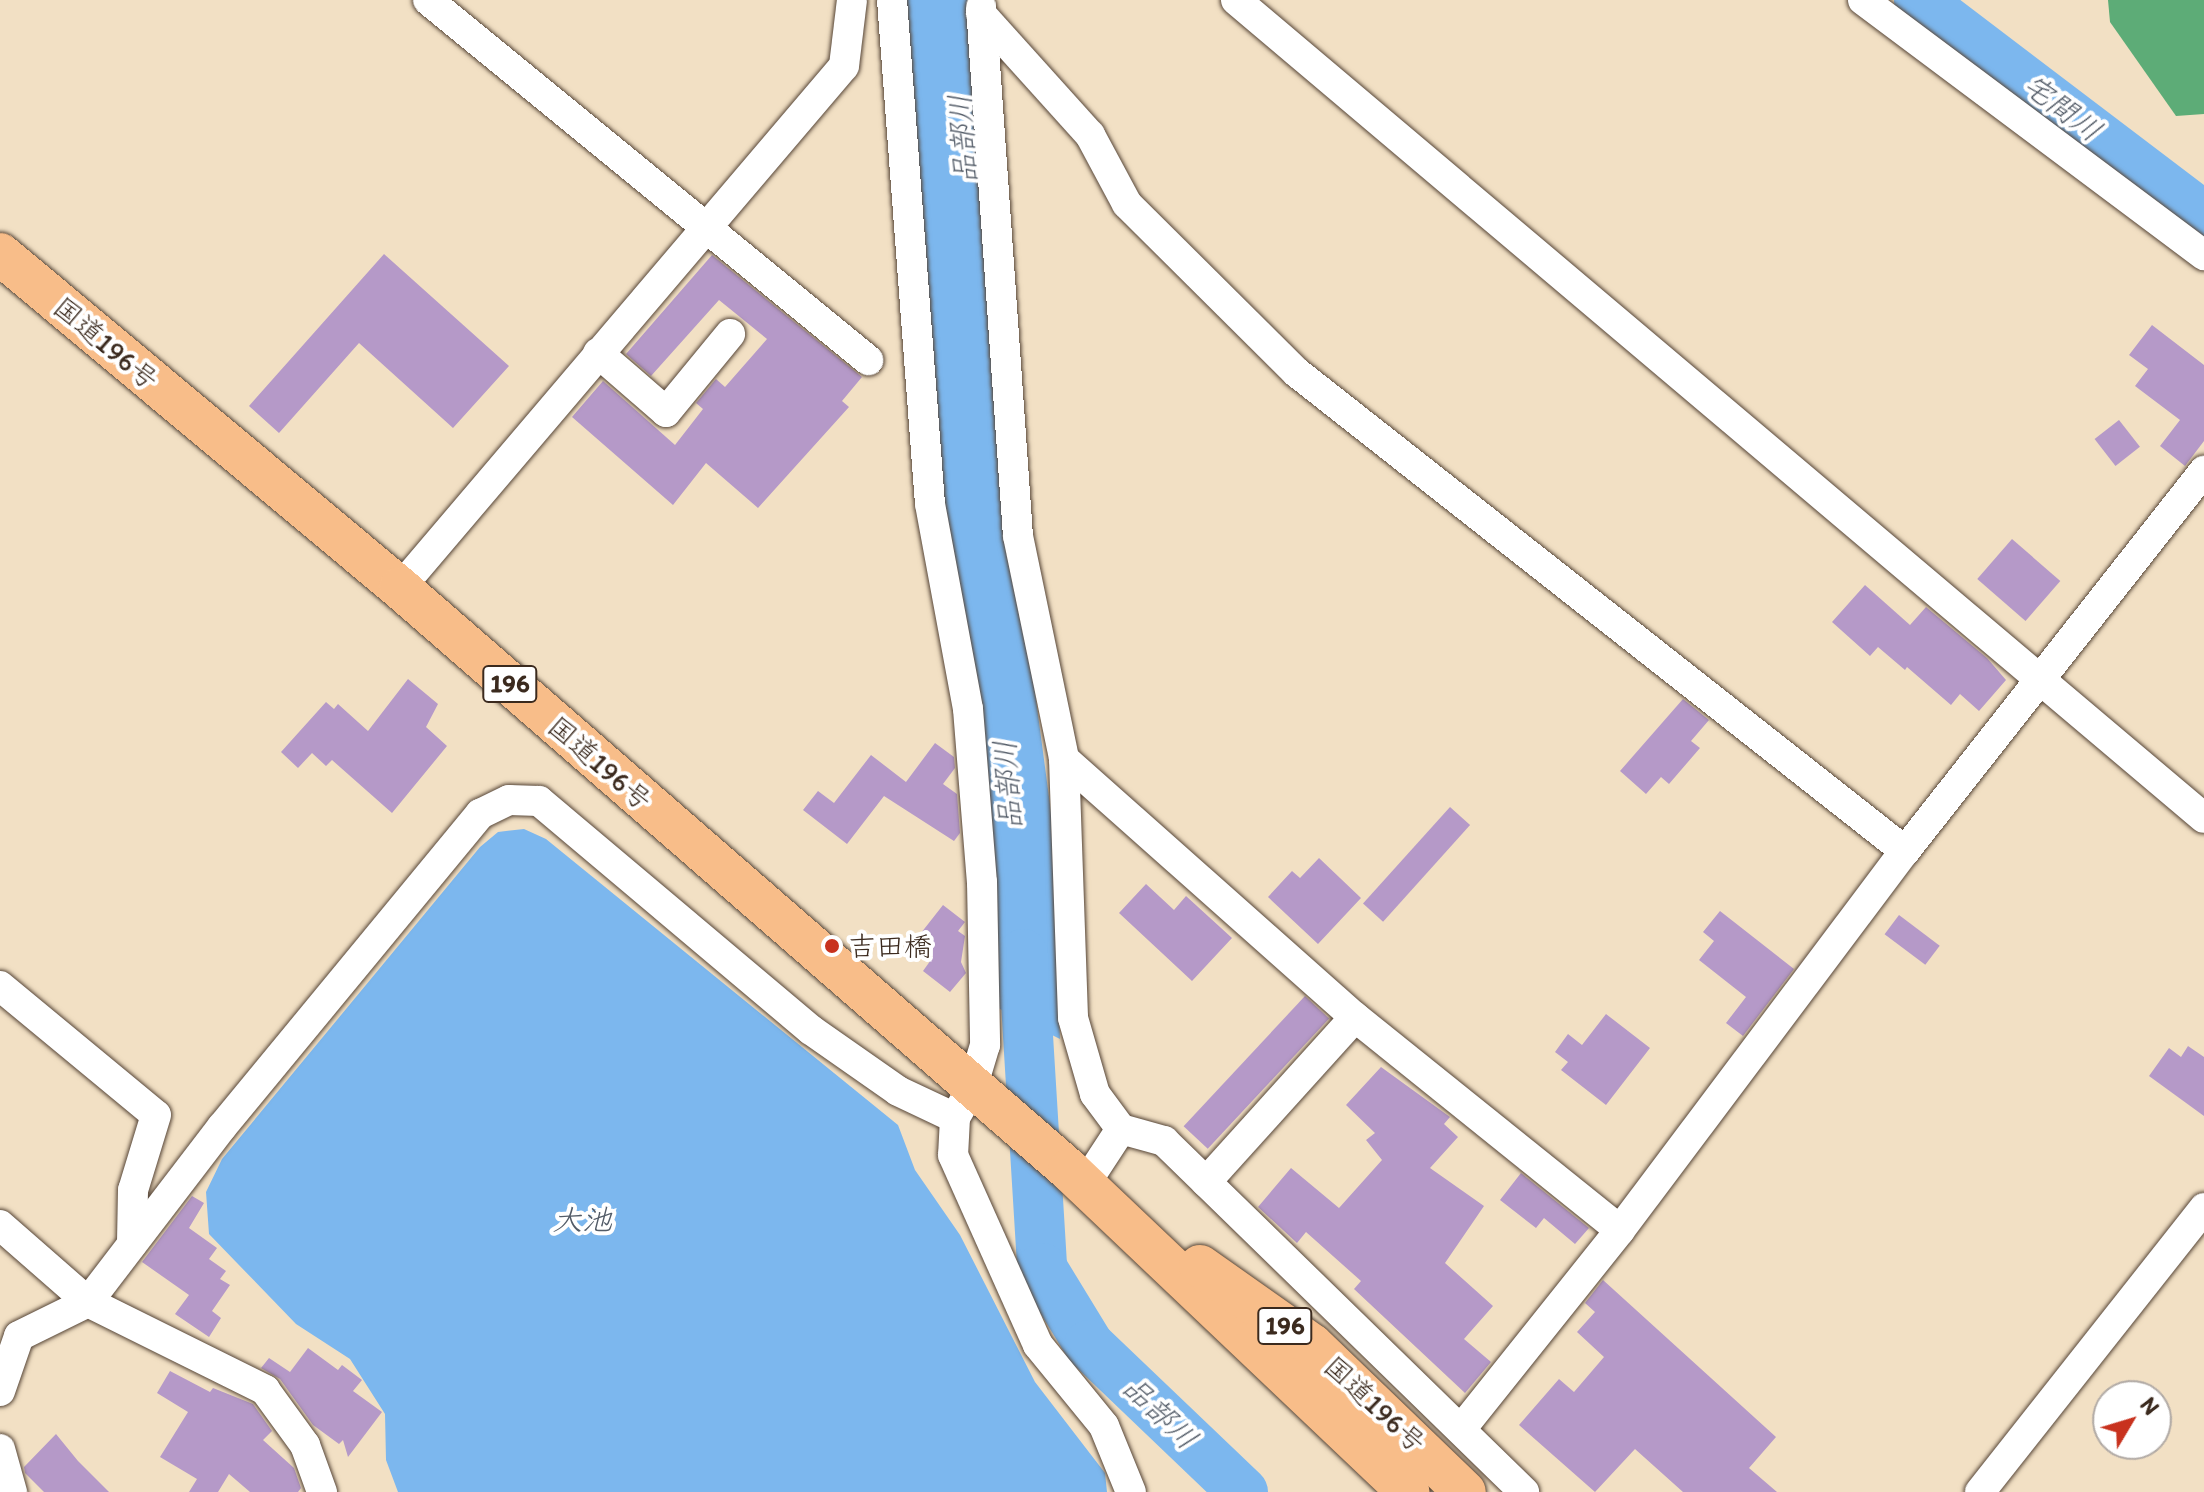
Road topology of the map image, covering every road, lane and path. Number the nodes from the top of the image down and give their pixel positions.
1 (428, 0) edge
2 (852, 0) edge
3 (892, 0) edge
4 (1236, 0) edge
5 (1863, 0) edge
6 (981, 7) edge
7 (704, 228) junction
8 (0, 254) edge
9 (2204, 255) edge
10 (730, 334) dead end
11 (598, 353) junction
12 (868, 360) dead end
13 (2204, 471) edge
14 (400, 588) junction
15 (2042, 678) junction
16 (1064, 759) junction
17 (2204, 818) edge
18 (1905, 851) junction
19 (0, 986) edge
20 (1355, 1017) junction
21 (963, 1103) junction
22 (1121, 1129) junction
23 (1077, 1177) junction
24 (1206, 1182) junction
25 (2204, 1208) edge
26 (0, 1225) edge
27 (1620, 1230) junction
28 (132, 1244) junction
29 (88, 1302) junction
30 (0, 1391) edge
31 (1462, 1428) junction
32 (0, 1449) edge
33 (12, 1492) edge
34 (322, 1492) edge
35 (1131, 1492) edge
36 (1408, 1492) edge
37 (1465, 1492) edge
38 (1524, 1492) edge
39 (1980, 1492) edge

1 - 7 street
2 - 7 street
3 - 21 street
4 - 15 street
5 - 9 street
6 - 16 street
6 - 18 street
7 - 11 street
7 - 12 street
8 - 14 highway, 国道196号 / 196
10 - 11 street
11 - 14 street
13 - 15 street
14 - 21 highway, 国道196号 / 196
15 - 17 street
15 - 18 street
16 - 20 street
16 - 22 street
18 - 27 street
19 - 28 street
20 - 24 street
20 - 27 street
21 - 23 highway, 国道196号 / 196
21 - 28 street
21 - 35 street
22 - 23 street
22 - 24 street
23 - 36 highway, 国道196号 / 196
23 - 37 highway, 国道196号 / 196
24 - 31 street
25 - 39 street
26 - 29 street
27 - 31 street
28 - 29 street
29 - 30 street
29 - 34 street
31 - 38 street
32 - 33 street

